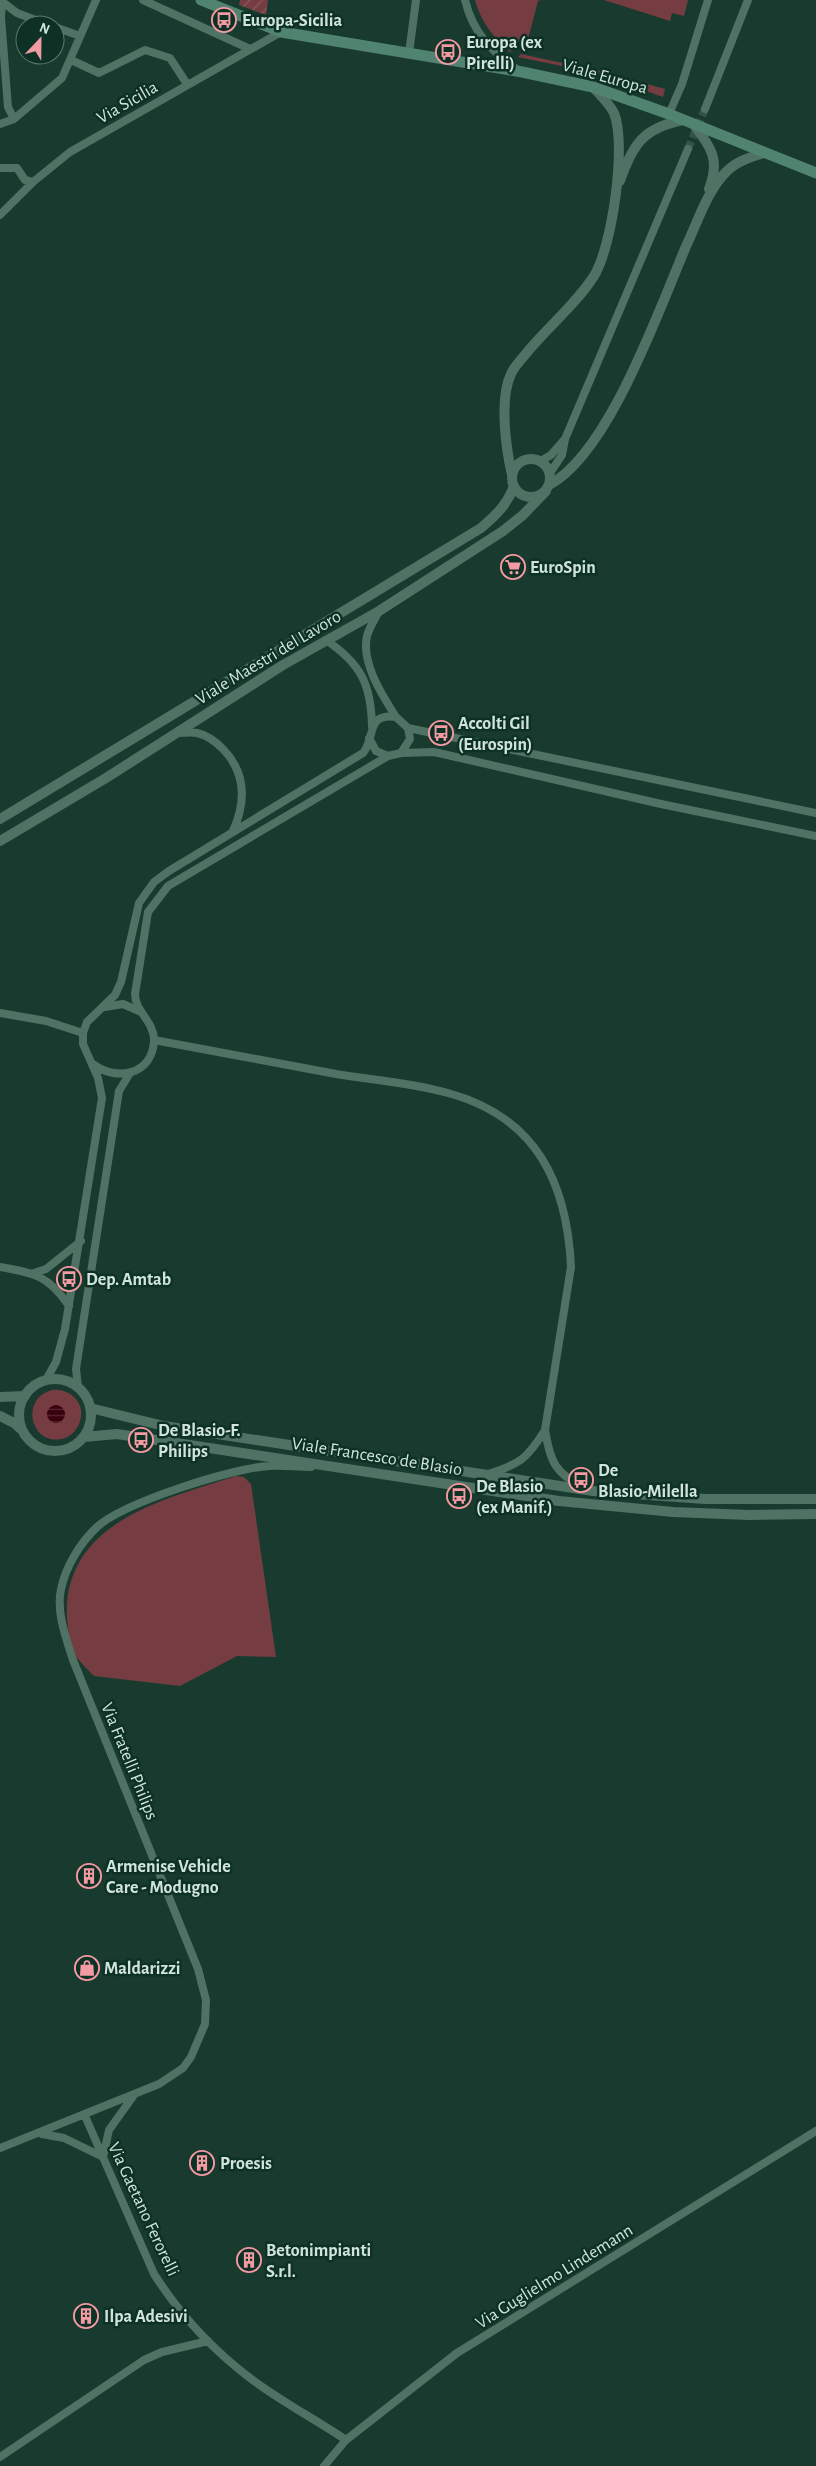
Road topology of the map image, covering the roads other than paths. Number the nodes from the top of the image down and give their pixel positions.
1 (96, 0) edge
2 (143, 0) edge
3 (201, 0) edge
4 (416, 0) edge
5 (466, 0) edge
6 (708, 0) edge
7 (748, 0) edge
8 (1, 2) edge
9 (22, 15) edge
10 (65, 31) edge
11 (281, 32) junction
12 (80, 36) junction
13 (250, 49) junction
14 (409, 53) junction
15 (71, 60) junction
16 (522, 72) junction
17 (187, 84) junction
18 (593, 87) junction
19 (705, 109) tunnel mouth
20 (668, 114) junction
21 (14, 119) junction
22 (689, 123) junction
23 (0, 124) edge
24 (688, 149) tunnel mouth
25 (764, 153) junction
26 (0, 168) edge
27 (816, 173) edge
28 (33, 182) junction
29 (616, 194) junction
30 (0, 215) edge
31 (696, 223) junction
32 (565, 439) junction
33 (541, 461) junction
34 (550, 474) junction
35 (512, 475) junction
36 (514, 486) junction
37 (548, 488) junction
38 (379, 611) junction
39 (326, 640) junction
40 (396, 717) junction
41 (372, 726) junction
42 (408, 728) junction
43 (175, 733) junction
44 (370, 738) junction
45 (401, 753) junction
46 (388, 756) junction
47 (816, 813) edge
48 (0, 819) edge
49 (233, 831) junction
50 (816, 836) edge
51 (0, 841) edge
52 (104, 1007) junction
53 (141, 1012) junction
54 (0, 1013) edge
55 (83, 1033) junction
56 (154, 1040) junction
57 (93, 1064) junction
58 (130, 1073) junction
59 (80, 1241) junction
60 (0, 1267) edge
61 (34, 1273) junction
62 (69, 1306) junction
63 (46, 1380) junction
64 (78, 1387) junction
65 (25, 1396) junction
66 (0, 1397) edge
67 (90, 1408) junction
68 (0, 1416) edge
69 (23, 1430) junction
70 (546, 1430) junction
71 (84, 1436) junction
72 (349, 1468) junction
73 (484, 1476) junction
74 (593, 1491) junction
75 (816, 1499) edge
76 (816, 1514) edge
77 (134, 2095) junction
78 (86, 2116) junction
79 (816, 2131) edge
80 (40, 2134) junction
81 (0, 2148) edge
82 (102, 2157) junction
83 (208, 2341) junction
84 (346, 2440) junction
85 (0, 2458) edge
86 (324, 2466) edge

1 - 12 street
2 - 13 street
3 - 11 main road, Viale Europa
4 - 14 street
5 - 16 street
6 - 20 street
7 - 19 street
8 - 9 street
8 - 21 street
10 - 12 street
11 - 13 street, Via Sicilia
11 - 14 main road, Viale Europa
12 - 15 street
13 - 17 street, Via Sicilia
14 - 16 main road, Viale Europa
15 - 17 street
15 - 21 street
16 - 18 main road, Viale Europa
17 - 28 street, Via Sicilia
18 - 20 main road, Viale Europa
18 - 29 street
20 - 22 main road, Viale Europa
21 - 23 street
22 - 25 main road, Viale Europa
22 - 29 street
22 - 31 street
24 - 32 street
25 - 27 main road, Viale Europa
25 - 31 street
26 - 28 street
28 - 30 street, Via Sicilia
29 - 35 street
31 - 37 street, Viale Maestri del Lavoro
32 - 33 street
32 - 34 street
33 - 34 street
33 - 35 street
34 - 37 street
35 - 36 street
36 - 37 street
36 - 48 street, Viale Maestri del Lavoro
37 - 38 street, Viale Maestri del Lavoro
38 - 39 street, Viale Maestri del Lavoro
38 - 40 street
39 - 41 street
39 - 43 street, Viale Maestri del Lavoro
40 - 41 street
40 - 42 street
41 - 44 street
42 - 45 street
42 - 47 street
43 - 49 street
43 - 51 street, Viale Maestri del Lavoro
44 - 46 street
44 - 49 street
45 - 46 street
45 - 50 street
46 - 53 street
49 - 52 street
52 - 53 street
52 - 55 street
53 - 56 street
54 - 55 street
55 - 57 street
56 - 58 street
56 - 70 street
57 - 58 street
57 - 59 street
58 - 64 street
59 - 61 street
59 - 62 street
60 - 61 street
61 - 62 street
62 - 63 street
63 - 64 street
63 - 65 street
64 - 67 street
65 - 66 street
65 - 69 street
67 - 71 street
67 - 73 street, Viale Francesco de Blasio
68 - 69 street
69 - 71 street
70 - 73 street
70 - 74 street
71 - 72 street, Viale Francesco de Blasio
72 - 76 street, Viale Francesco de Blasio
72 - 77 street, Via Fratelli Philips
73 - 74 street, Viale Francesco de Blasio
74 - 75 street, Viale Francesco de Blasio
77 - 78 street, Via Fratelli Philips
77 - 82 street
78 - 80 street, Via Fratelli Philips
78 - 82 street, Via Gaetano Ferorelli
79 - 84 street, Via Guglielmo Lindemann
80 - 81 street, Via Fratelli Philips
80 - 82 street
82 - 83 street, Via Gaetano Ferorelli
83 - 84 street, Via Gaetano Ferorelli
83 - 85 street
84 - 86 street, Via Guglielmo Lindemann

